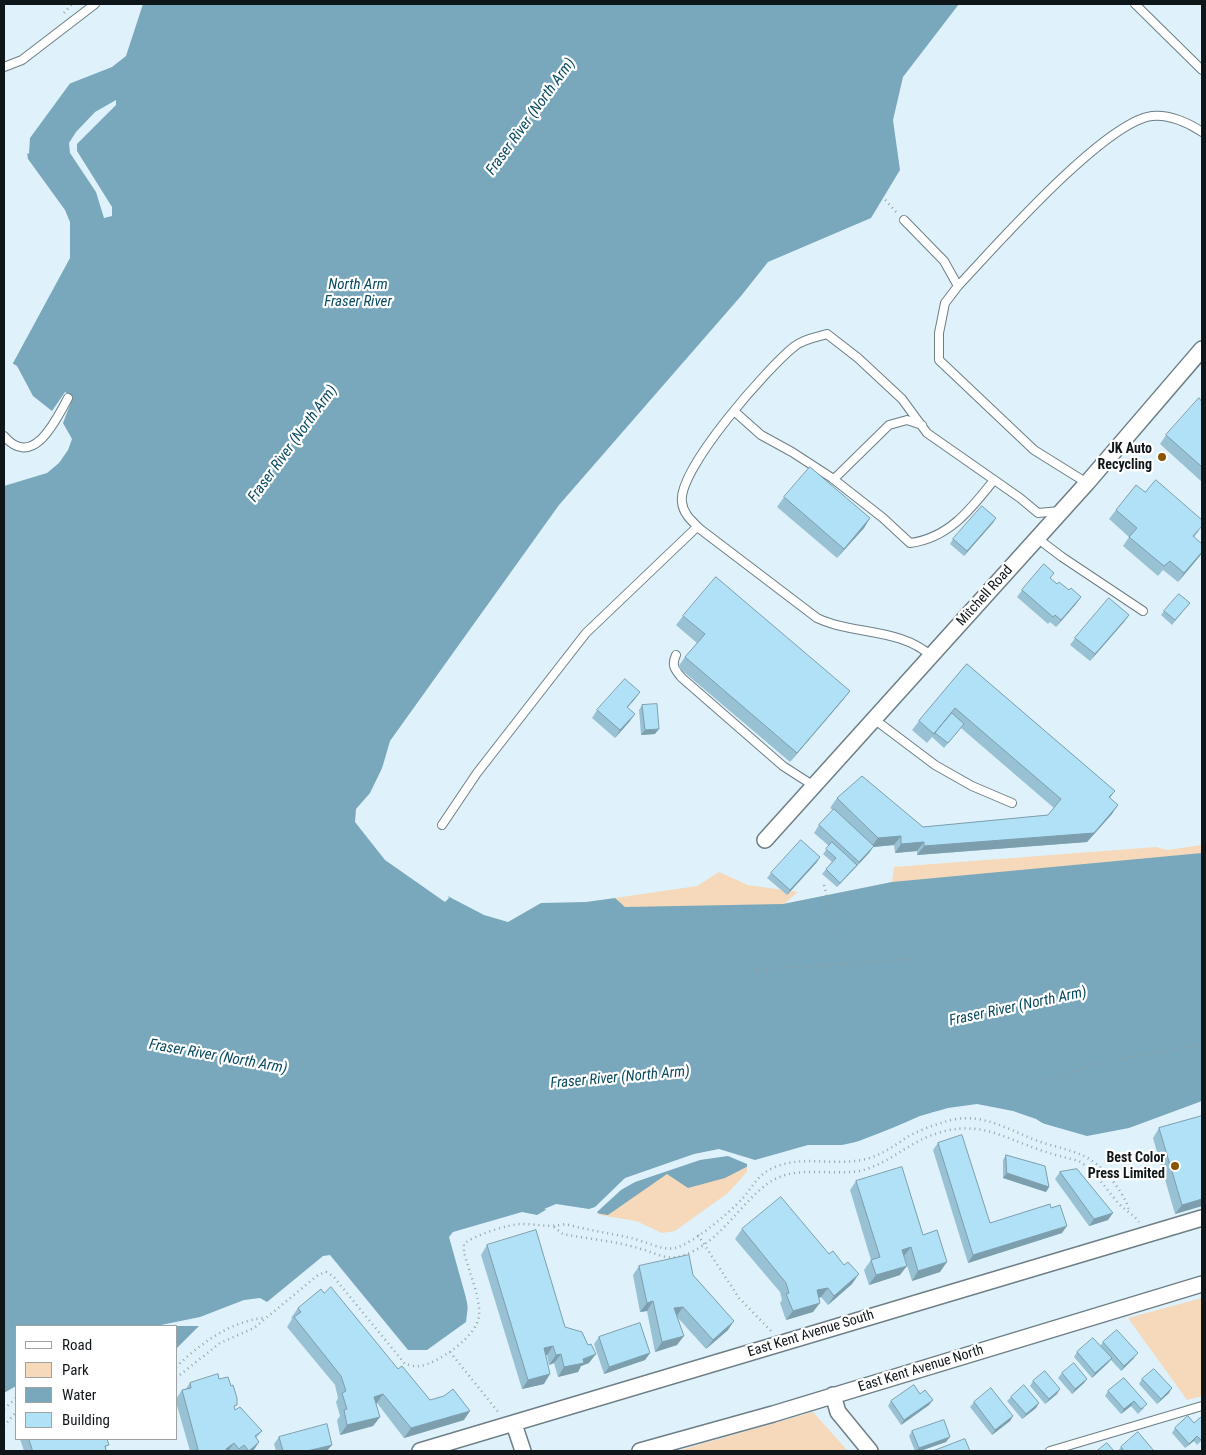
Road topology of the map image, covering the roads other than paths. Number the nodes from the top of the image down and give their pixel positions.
1 (95, 4) edge
2 (1135, 4) edge
3 (4, 67) edge
4 (1202, 70) edge
5 (1202, 132) edge
6 (904, 220) road end
7 (958, 286) junction
8 (1202, 350) edge
9 (68, 398) dead end
10 (734, 411) junction
11 (922, 425) junction
12 (4, 436) edge
13 (834, 479) junction
14 (994, 480) junction
15 (1087, 483) junction
16 (1062, 511) junction
17 (698, 526) junction
18 (1037, 538) junction
19 (1143, 611) dead end
20 (676, 655) dead end
21 (931, 656) junction
22 (874, 719) junction
23 (814, 786) junction
24 (1012, 803) dead end
25 (442, 825) dead end
26 (765, 840) dead end
27 (1202, 1218) edge
28 (1202, 1284) edge
29 (833, 1396) junction
30 (1202, 1406) edge
31 (514, 1424) junction
32 (420, 1451) edge
33 (523, 1451) edge
34 (640, 1451) edge
35 (870, 1451) edge
36 (1050, 1451) edge

1 - 3 lane
2 - 4 lane
5 - 7 lane
6 - 7 lane
7 - 15 lane
8 - 15 street, Mitchell Road
9 - 12 lane
10 - 11 lane
10 - 13 lane
10 - 17 lane
11 - 13 lane
11 - 14 lane
13 - 14 lane
14 - 16 lane
15 - 16 street, Mitchell Road
16 - 18 street, Mitchell Road
17 - 21 lane
17 - 25 lane
18 - 19 lane
18 - 21 street, Mitchell Road
20 - 23 lane
21 - 22 street, Mitchell Road
22 - 23 street, Mitchell Road
22 - 24 lane
23 - 26 street, Mitchell Road
27 - 31 street, East Kent Avenue South
28 - 29 street, East Kent Avenue North
29 - 34 street, East Kent Avenue North
29 - 35 street
30 - 36 lane
31 - 32 street, East Kent Avenue South
31 - 33 street

